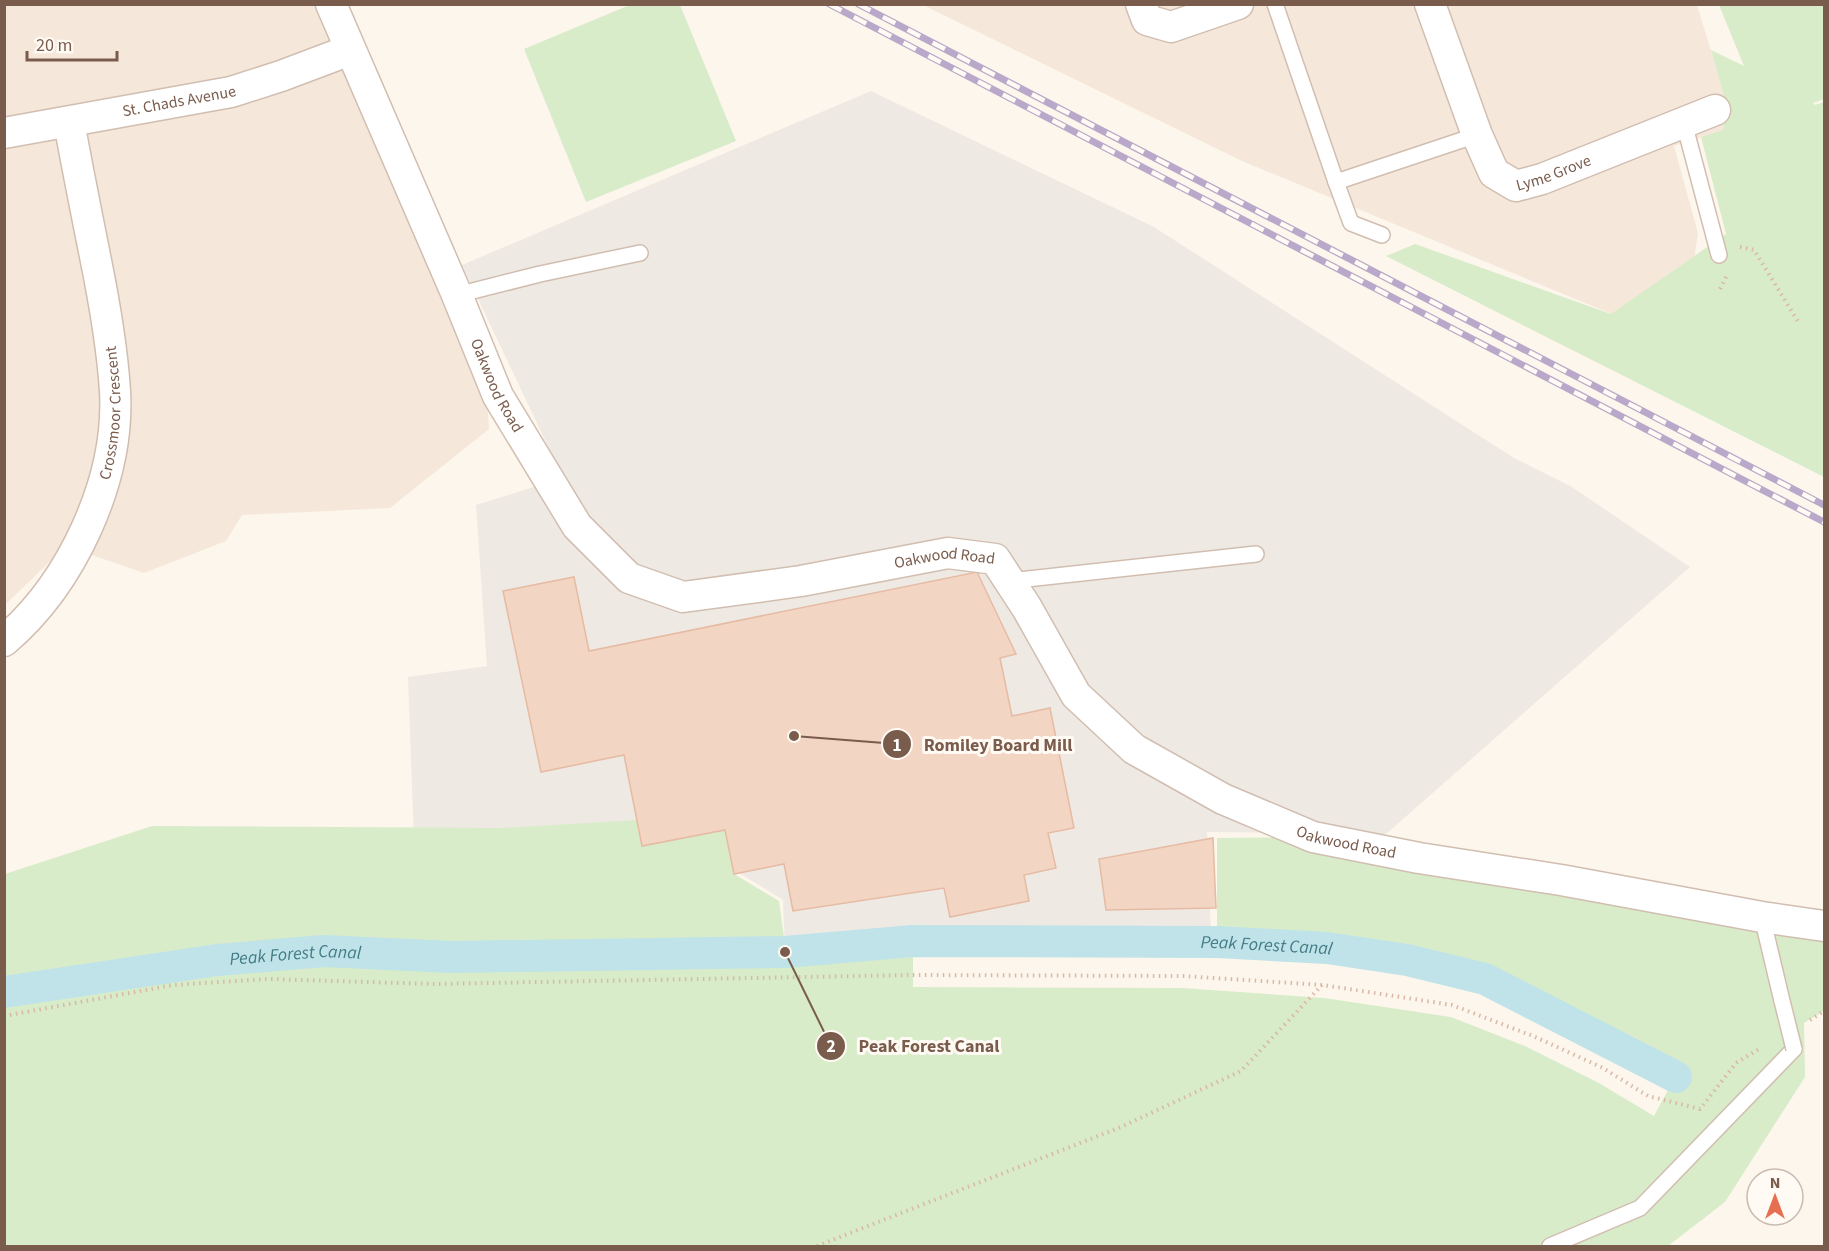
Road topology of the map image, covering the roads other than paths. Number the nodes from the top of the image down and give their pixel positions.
1 (331, 4) edge
2 (1238, 4) edge
3 (1275, 4) edge
4 (1430, 4) edge
5 (1144, 12) edge
6 (350, 50) junction
7 (1715, 110) dead end
8 (69, 122) junction
9 (1684, 123) junction
10 (4, 133) edge
11 (1477, 135) junction
12 (1336, 182) junction
13 (1382, 235) dead end
14 (640, 253) dead end
15 (1719, 255) dead end
16 (457, 295) junction
17 (1256, 554) dead end
18 (1009, 580) junction
19 (4, 641) edge
20 (1762, 917) junction
21 (1824, 926) edge
22 (1550, 1246) edge

1 - 6 street, Oakwood Road
2 - 5 street
3 - 12 lane
4 - 11 street, Lyme Grove
6 - 8 street, St. Chads Avenue
6 - 16 street, Oakwood Road
7 - 9 street, Lyme Grove
8 - 10 street, St. Chads Avenue
8 - 19 street, Crossmoor Crescent
9 - 11 street, Lyme Grove
9 - 15 lane
11 - 12 lane
12 - 13 lane
14 - 16 lane
16 - 18 street, Oakwood Road
17 - 18 lane
18 - 20 street, Oakwood Road
20 - 21 street, Oakwood Road
20 - 22 lane, bridge

